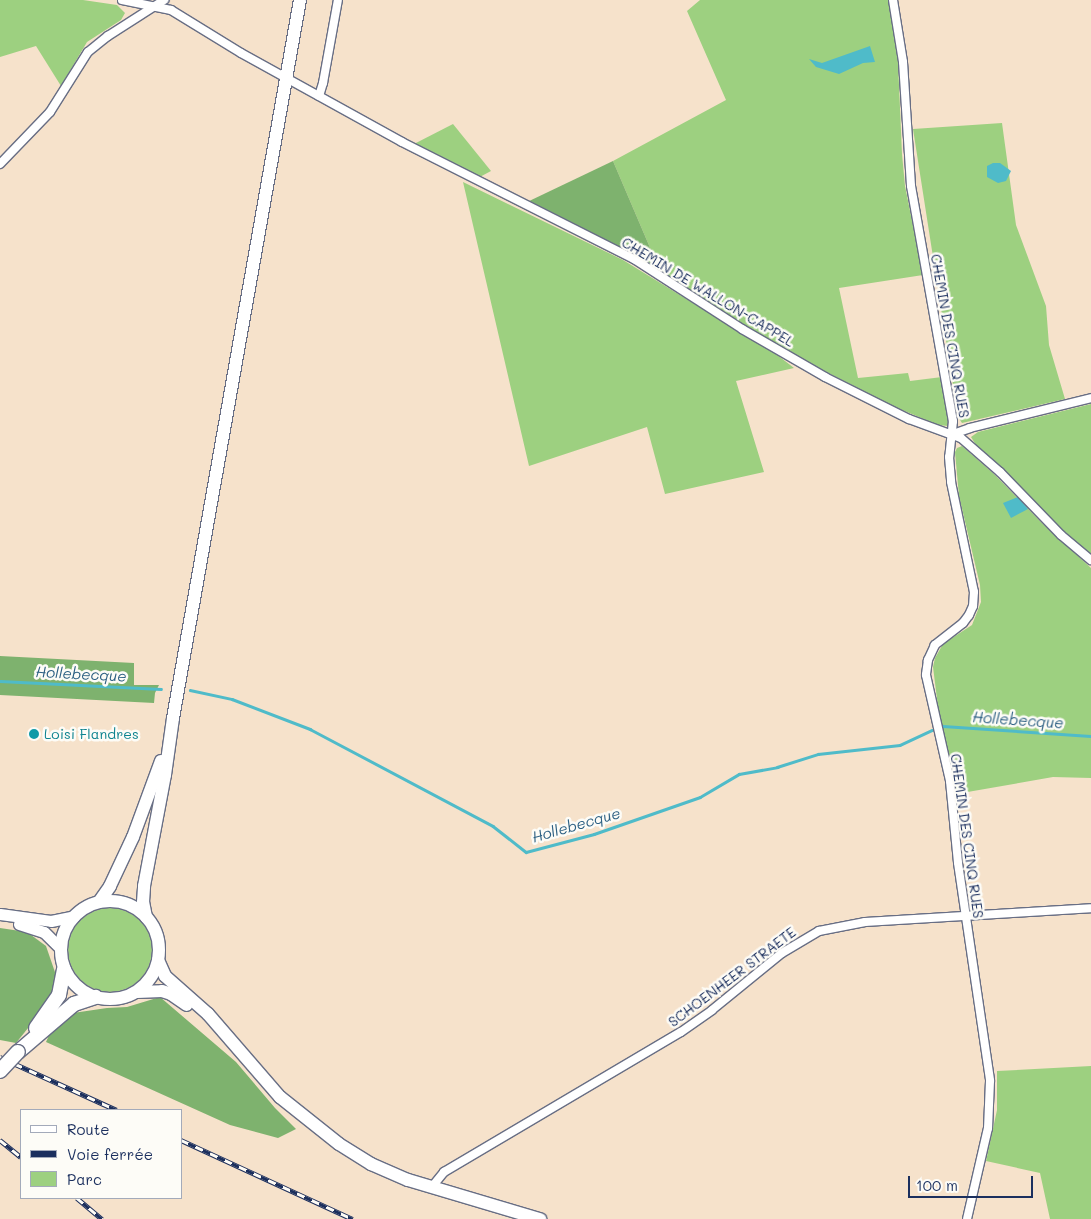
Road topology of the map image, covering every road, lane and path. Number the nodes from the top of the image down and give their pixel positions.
1 (122, 0) edge
2 (164, 0) edge
3 (300, 0) edge
4 (338, 0) edge
5 (893, 0) edge
6 (154, 5) junction
7 (286, 78) junction
8 (319, 96) junction
9 (0, 164) edge
10 (1091, 398) edge
11 (952, 434) junction
12 (1091, 560) edge
13 (173, 718) junction
14 (99, 902) junction
15 (1091, 908) edge
16 (0, 914) edge
17 (74, 916) junction
18 (966, 916) junction
19 (146, 917) junction
20 (0, 921) edge
21 (60, 949) junction
22 (158, 960) junction
23 (64, 969) junction
24 (134, 992) junction
25 (96, 997) junction
26 (226, 1036) junction
27 (18, 1052) junction
28 (0, 1071) edge
29 (431, 1188) junction
30 (540, 1219) edge
31 (967, 1219) edge

1 - 6 street, CHEMIN DE WALLON-CAPPEL
2 - 6 street
3 - 7 main road
4 - 8 street
5 - 11 street, CHEMIN DES CINQ RUES
6 - 7 street, CHEMIN DE WALLON-CAPPEL
6 - 9 street
7 - 8 street, CHEMIN DE WALLON-CAPPEL
7 - 13 main road
8 - 11 street, CHEMIN DE WALLON-CAPPEL
10 - 11 street
11 - 12 street, CHEMIN DE WALLON-CAPPEL
11 - 18 street, CHEMIN DES CINQ RUES
13 - 14 main road
13 - 19 main road
14 - 17 main road
14 - 19 main road
15 - 18 street, SCHOENHEER STRAETE
16 - 17 main road
17 - 21 main road
18 - 29 street, SCHOENHEER STRAETE
18 - 31 street, CHEMIN DES CINQ RUES
19 - 22 main road
20 - 21 main road
21 - 23 main road
22 - 24 main road
22 - 26 main road
23 - 25 main road
23 - 27 highway
24 - 25 main road
24 - 26 main road
25 - 27 highway
26 - 29 main road
27 - 28 highway, bridge
29 - 30 main road

